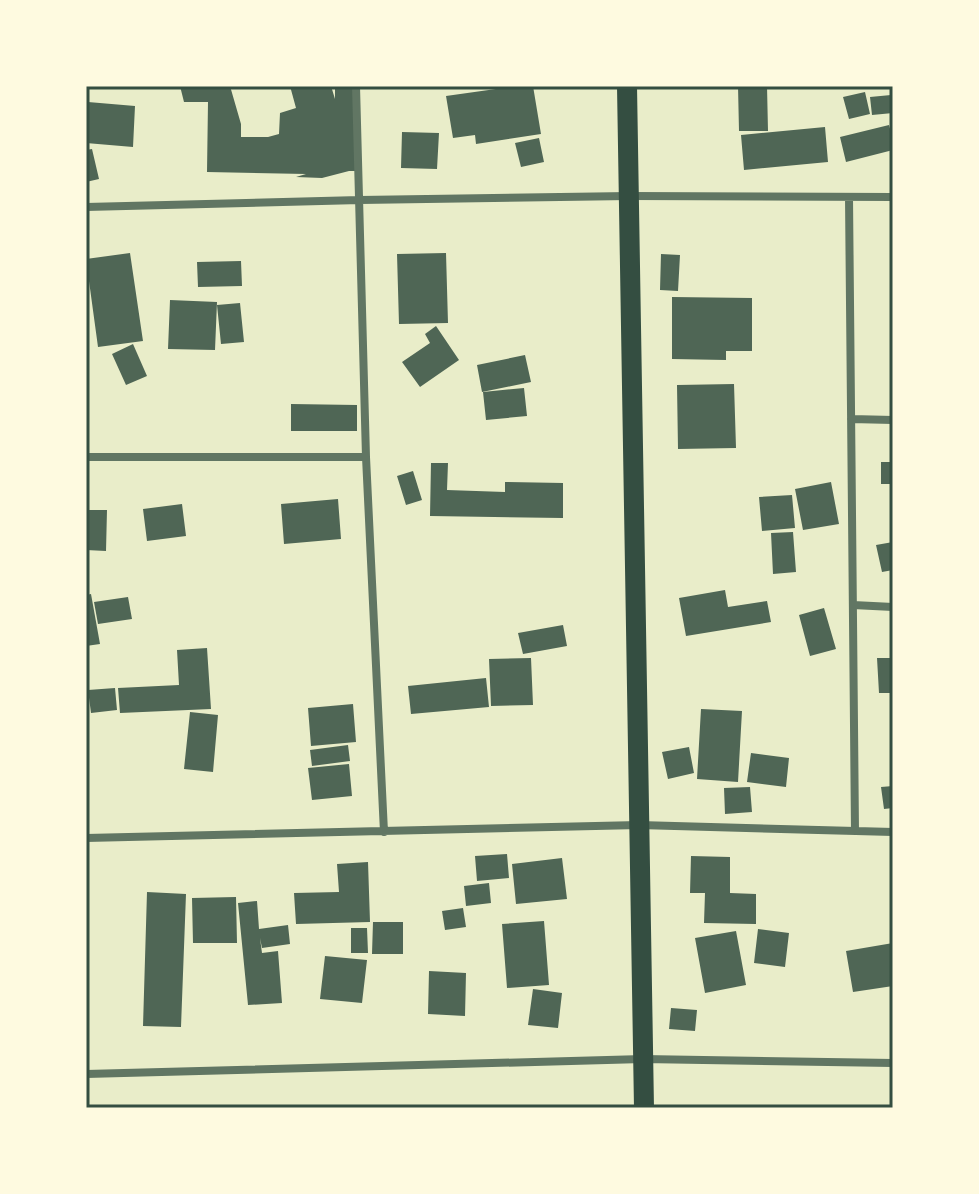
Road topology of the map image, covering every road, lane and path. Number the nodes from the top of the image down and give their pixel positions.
1 (356, 86) edge
2 (627, 86) edge
3 (629, 196) junction
4 (849, 197) junction
5 (893, 197) edge
6 (360, 200) junction
7 (86, 207) edge
8 (851, 419) junction
9 (893, 420) edge
10 (86, 457) edge
11 (366, 457) junction
12 (853, 605) junction
13 (893, 607) edge
14 (639, 825) junction
15 (855, 831) junction
16 (384, 832) junction
17 (893, 832) edge
18 (86, 838) edge
19 (643, 1059) junction
20 (893, 1063) edge
21 (86, 1074) edge
22 (644, 1108) edge

1 - 6 street
2 - 3 main road
3 - 4 street
3 - 6 street
3 - 14 main road
4 - 5 street
4 - 8 street
6 - 7 street
6 - 11 street
8 - 9 street
8 - 12 street
10 - 11 street
11 - 16 street
12 - 13 street
12 - 15 street
14 - 15 street
14 - 16 street
14 - 19 main road
15 - 17 street
16 - 18 street
19 - 20 street
19 - 21 street
19 - 22 main road

